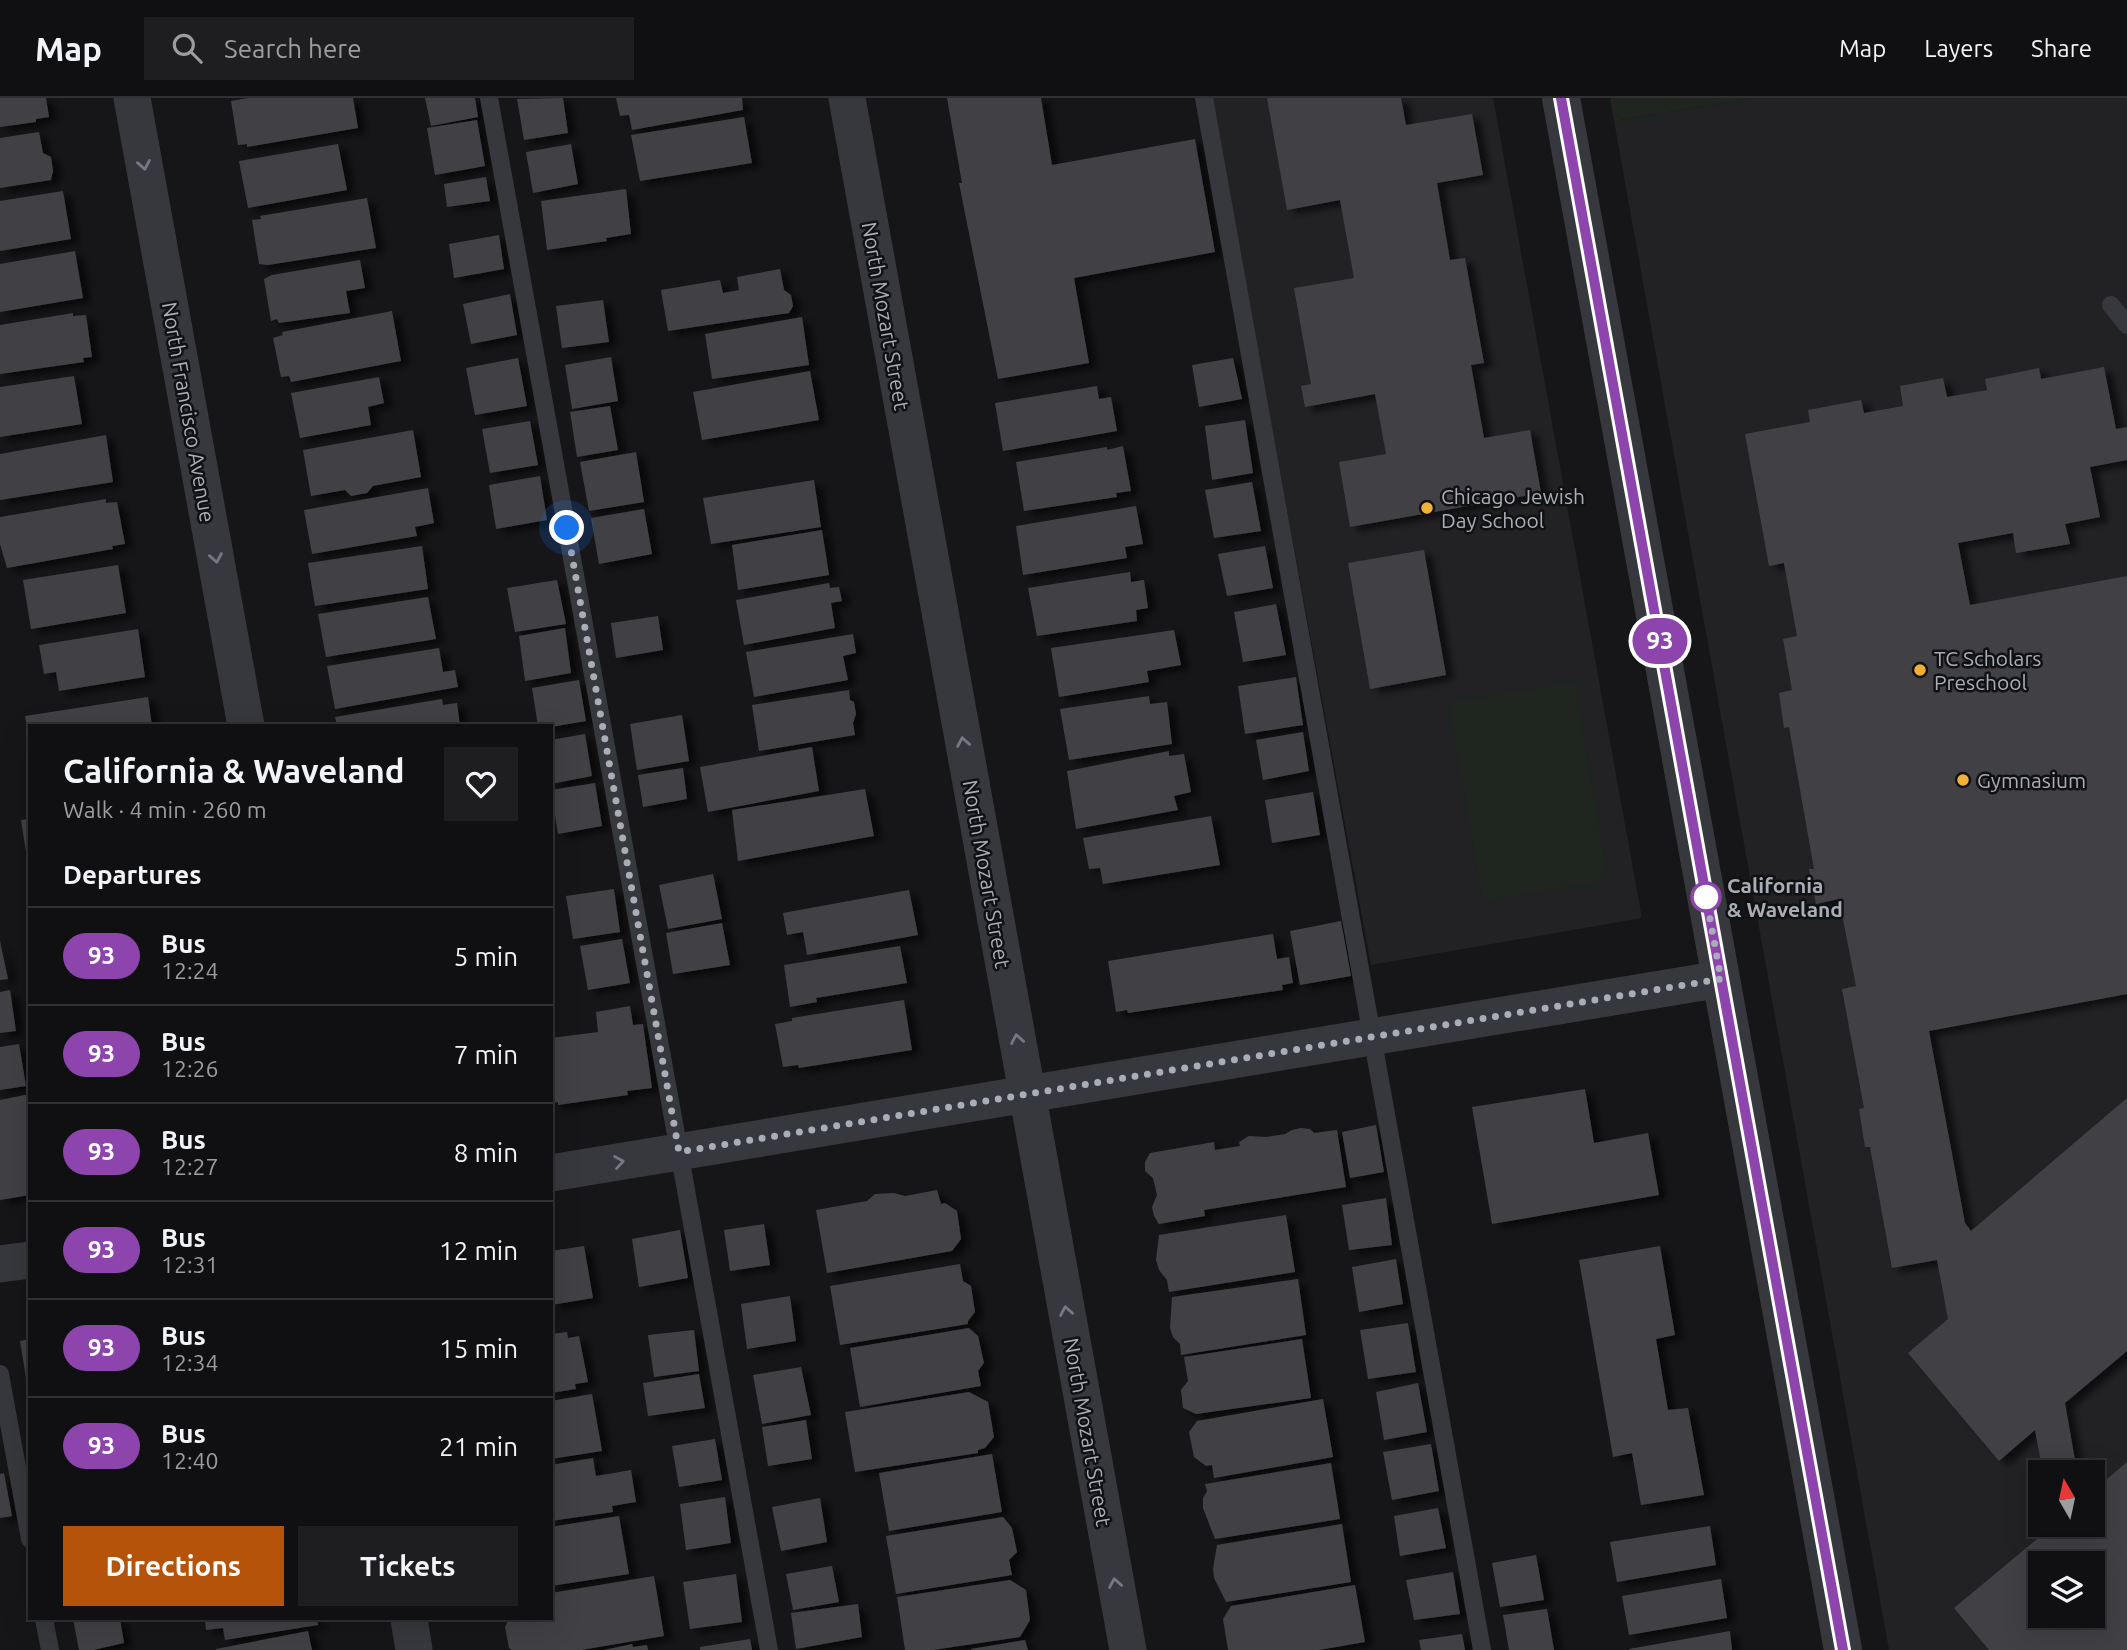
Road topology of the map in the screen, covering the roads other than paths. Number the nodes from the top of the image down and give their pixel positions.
1 (132, 98) edge
2 (489, 98) edge
3 (847, 98) edge
4 (1204, 98) edge
5 (1561, 98) edge
6 (2111, 305) dead end
7 (2127, 325) edge
8 (246, 724) edge
9 (1721, 979) junction
10 (1372, 1036) junction
11 (1027, 1094) junction
12 (679, 1152) junction
13 (553, 1173) edge
14 (28, 1259) edge
15 (0, 1265) edge
16 (0, 1374) edge
17 (28, 1528) edge
18 (44, 1620) edge
19 (409, 1620) edge
20 (50, 1650) edge
21 (414, 1650) edge
22 (769, 1650) edge
23 (1128, 1650) edge
24 (1482, 1650) edge
25 (1843, 1650) edge

1 -> 8 street, North Francisco Avenue
2 - 12 lane
11 -> 3 street, North Mozart Street
4 - 10 lane
5 - 9 street
6 - 7 lane
9 - 10 street
9 - 25 street
10 - 11 street
10 - 24 lane
11 - 12 street
23 -> 11 street, North Mozart Street
13 -> 12 street
12 - 22 lane
14 - 15 street
16 - 17 lane
18 - 20 lane
19 - 21 street

